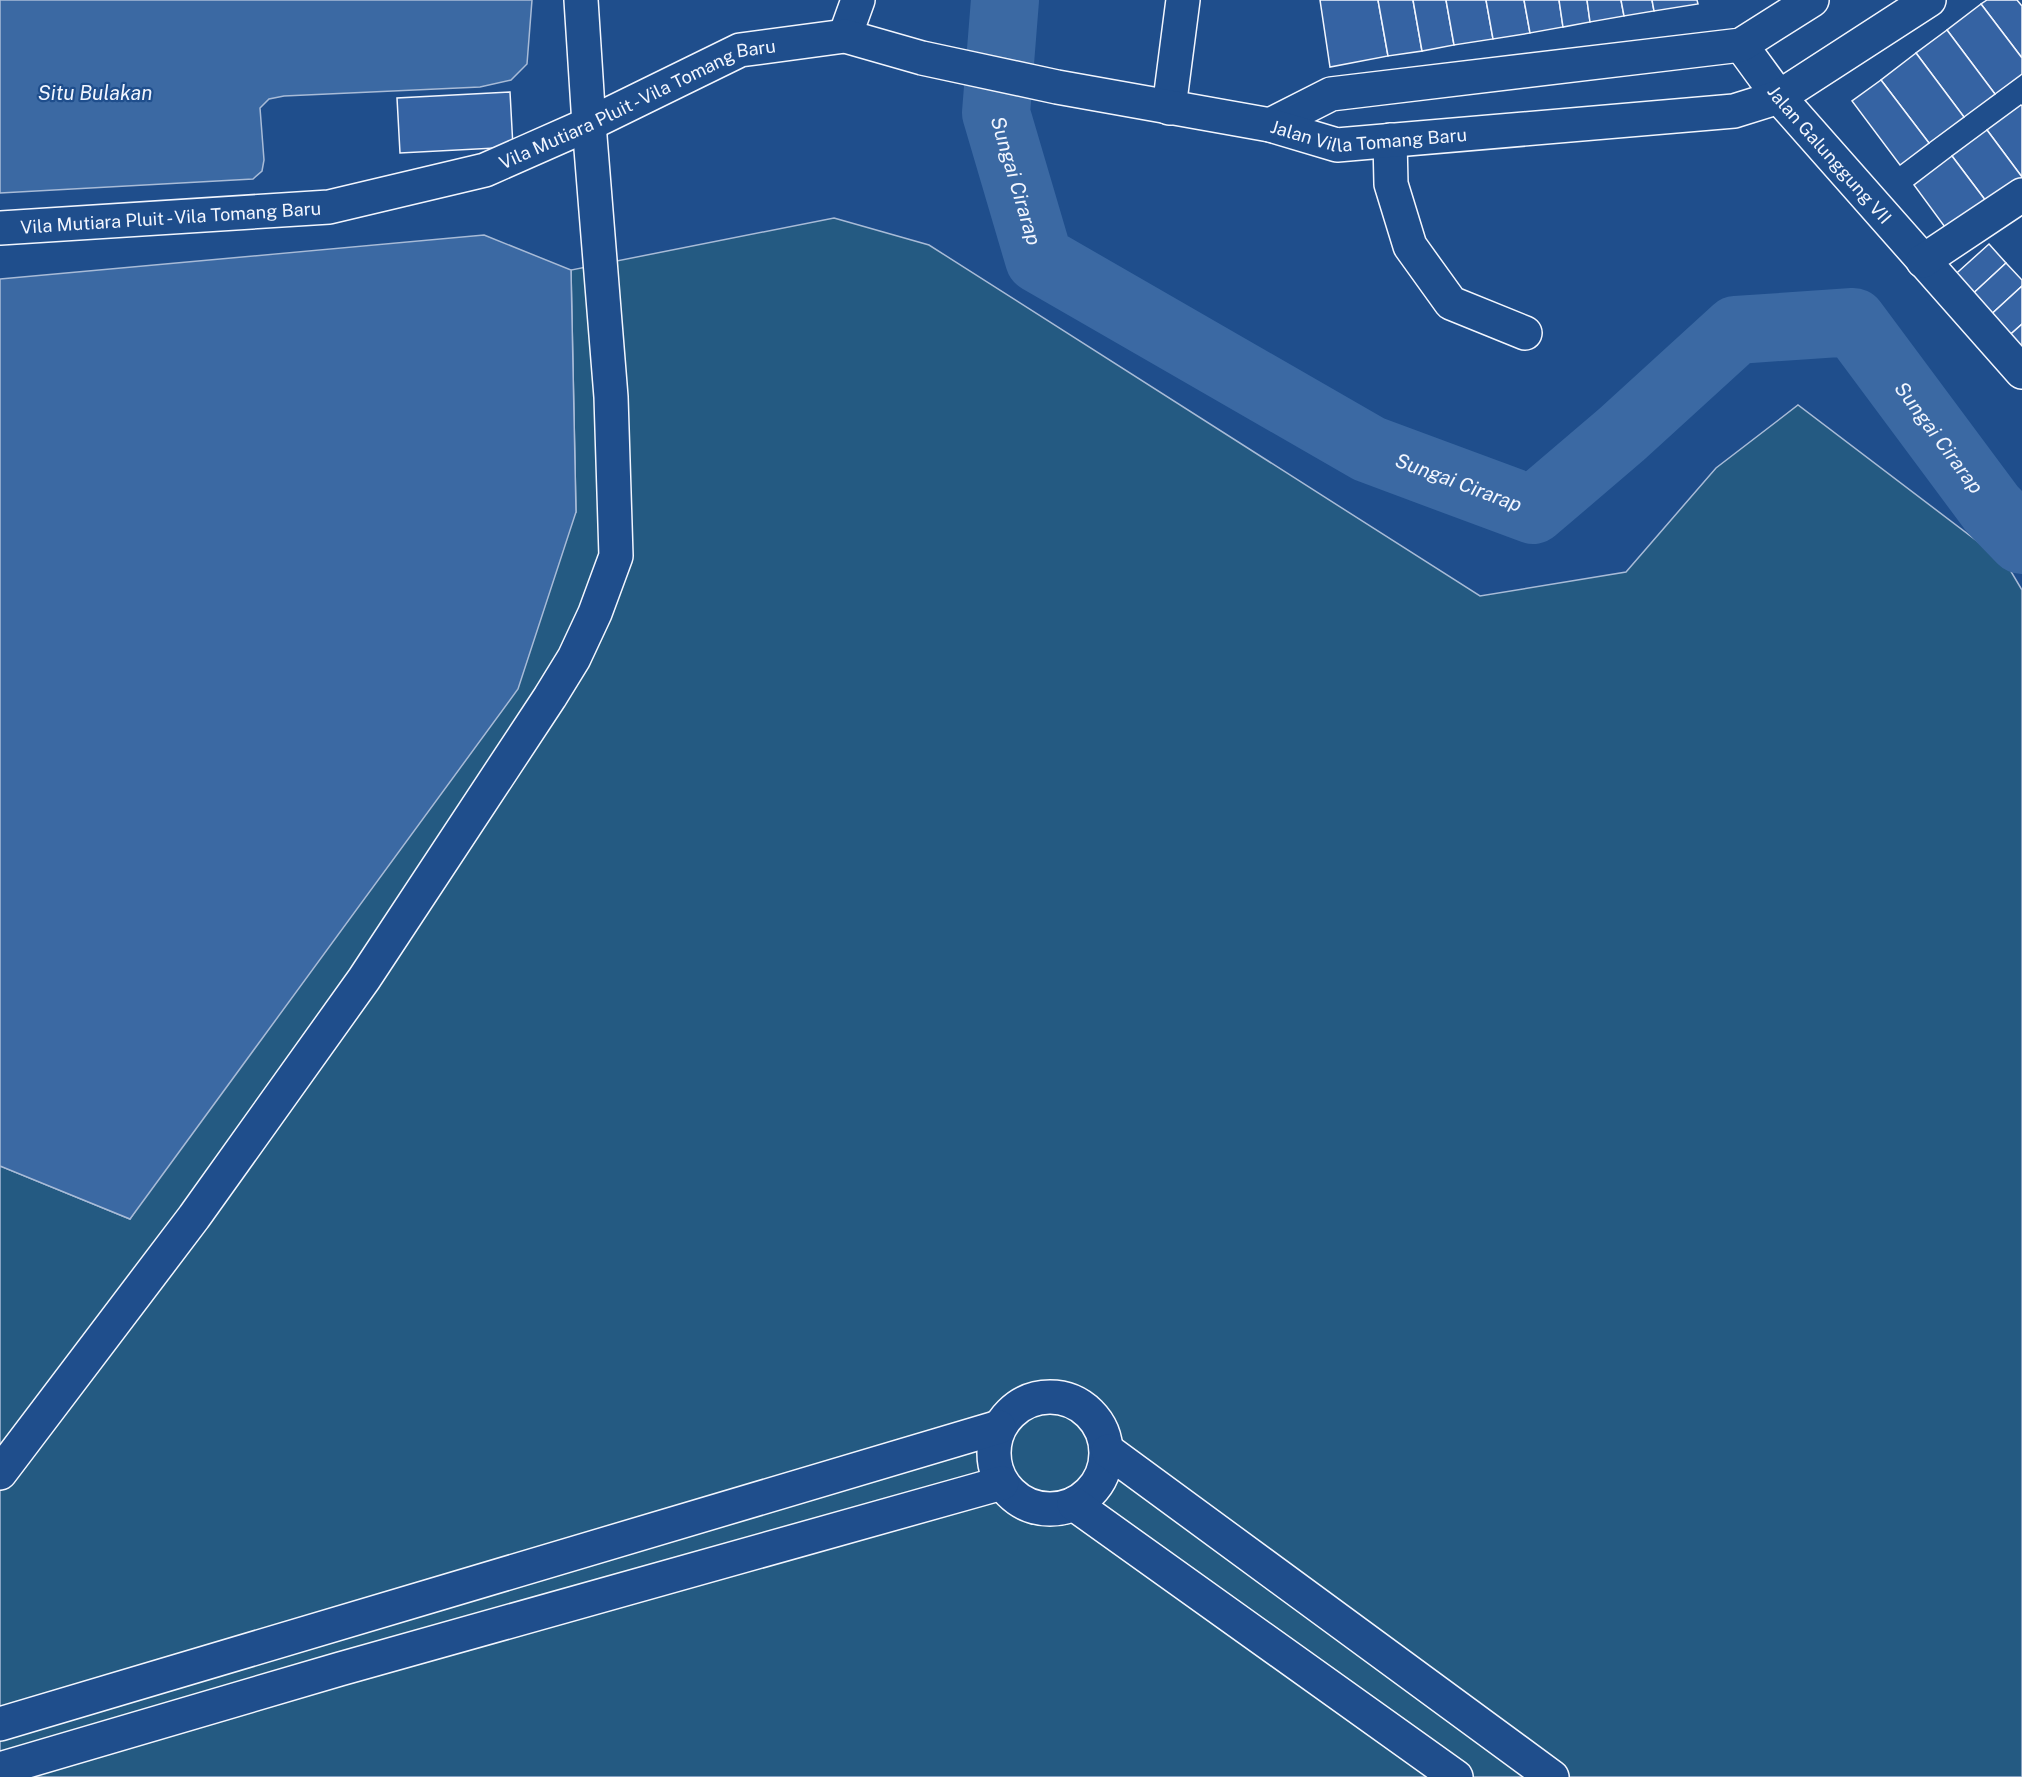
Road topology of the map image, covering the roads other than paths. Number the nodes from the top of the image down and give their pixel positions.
1 (581, 0) edge
2 (858, 0) edge
3 (1183, 0) edge
4 (1812, 0) edge
5 (1929, 0) edge
6 (845, 36) junction
7 (1741, 45) junction
8 (1779, 97) junction
9 (1169, 108) junction
10 (589, 124) junction
11 (1270, 125) junction
12 (1390, 140) junction
13 (2022, 195) edge
14 (0, 228) edge
15 (1923, 261) junction
16 (1525, 333) dead end
17 (2022, 372) edge
18 (999, 1427) junction
19 (1108, 1450) junction
20 (0, 1473) edge
21 (1002, 1484) junction
22 (1074, 1504) junction
23 (328, 1627) junction
24 (340, 1669) junction
25 (0, 1724) edge
26 (0, 1769) edge
27 (1456, 1777) edge
28 (1552, 1777) edge

1 - 10 street
2 - 6 street
3 - 9 street
4 - 7 street, Jalan Villa Tomang Baru
5 - 8 street, Jalan Villa Tomang Baru
6 - 9 street, Vila Mutiara Pluit - Vila Tomang Baru
6 - 10 street, Vila Mutiara Pluit - Vila Tomang Baru
7 - 8 street, Jalan Galunggung VII
7 - 11 street, Jalan Villa Tomang Baru
8 - 12 street, Jalan Villa Tomang Baru
8 - 15 street, Jalan Galunggung VII
9 - 11 street, Vila Mutiara Pluit - Vila Tomang Baru
10 - 14 street, Vila Mutiara Pluit - Vila Tomang Baru
10 - 20 street
11 - 12 street, Jalan Villa Tomang Baru
12 - 16 street
13 - 15 street
15 - 17 street, Jalan Galunggung VII
18 - 19 street
18 - 21 street
18 - 23 street
19 - 22 street
19 - 28 street
21 - 22 street
21 - 24 street
22 - 27 street
23 - 24 street
23 - 25 street
24 - 26 street

